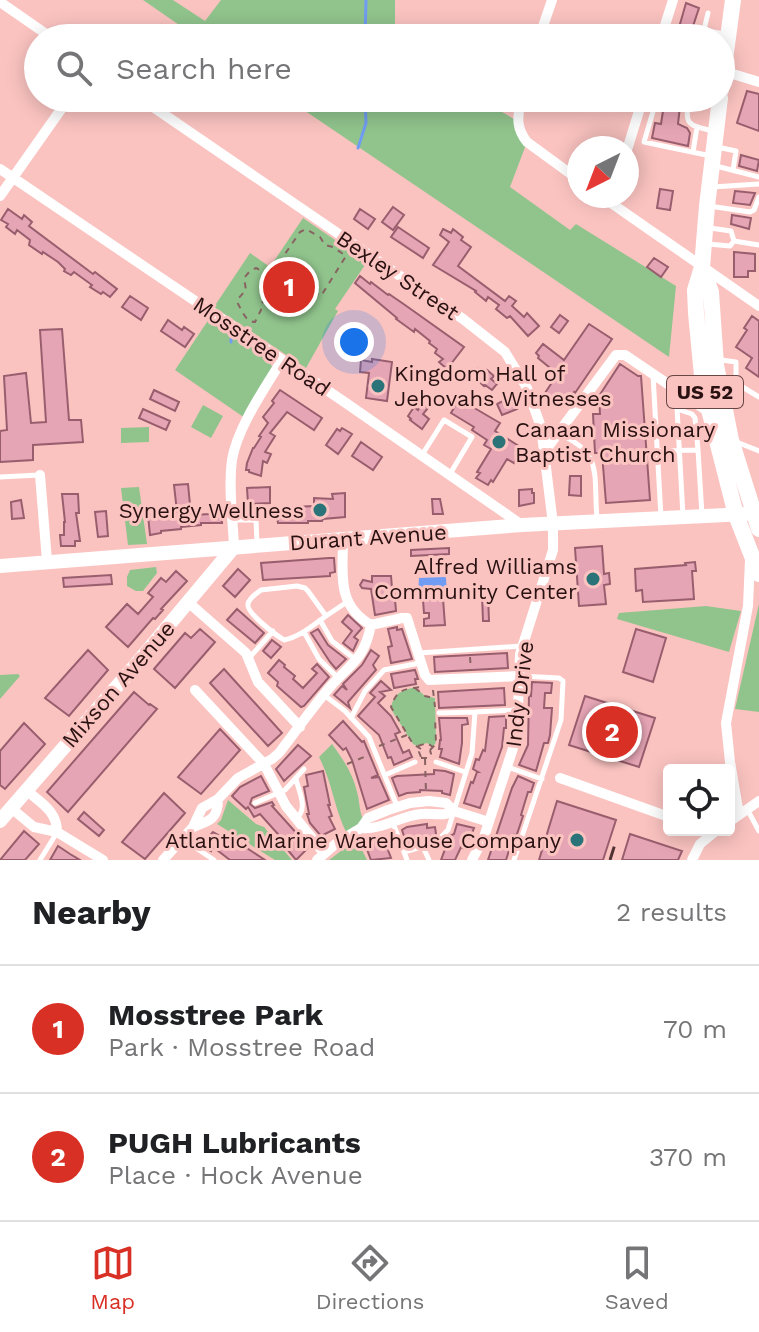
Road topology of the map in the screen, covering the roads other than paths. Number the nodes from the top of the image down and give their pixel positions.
1 (552, 0) edge
2 (673, 0) edge
3 (733, 0) edge
4 (0, 2) edge
5 (708, 13) dead end
6 (32, 24) edge
7 (544, 24) edge
8 (665, 24) edge
9 (705, 24) edge
10 (730, 24) edge
11 (735, 76) edge
12 (759, 82) edge
13 (59, 112) edge
14 (160, 112) edge
15 (519, 112) edge
16 (639, 112) edge
17 (653, 112) edge
18 (687, 112) edge
19 (718, 112) edge
20 (697, 127) junction
21 (631, 136) edge
22 (713, 150) junction
23 (693, 152) junction
24 (0, 169) edge
25 (733, 170) junction
26 (567, 171) edge
27 (759, 177) edge
28 (12, 178) junction
29 (759, 184) edge
30 (709, 188) junction
31 (0, 196) edge
32 (759, 197) edge
33 (707, 206) junction
34 (622, 208) edge
35 (704, 236) junction
36 (734, 241) junction
37 (759, 245) edge
38 (702, 267) junction
39 (759, 292) edge
40 (747, 298) junction
41 (759, 306) edge
42 (716, 359) junction
43 (282, 360) junction
44 (653, 374) junction
45 (718, 377) junction
46 (736, 383) junction
47 (676, 389) junction
48 (759, 397) edge
49 (677, 409) junction
50 (710, 413) junction
51 (558, 433) junction
52 (731, 440) junction
53 (679, 450) junction
54 (698, 450) junction
55 (545, 451) junction
56 (657, 451) junction
57 (759, 451) edge
58 (422, 456) junction
59 (40, 475) joint
60 (449, 475) junction
61 (0, 477) edge
62 (683, 517) junction
63 (702, 517) junction
64 (661, 518) junction
65 (752, 518) edge
66 (233, 520) junction
67 (597, 522) junction
68 (553, 524) junction
69 (522, 525) junction
70 (343, 539) junction
71 (258, 545) junction
72 (234, 547) junction
73 (750, 554) junction
74 (47, 561) junction
75 (0, 566) edge
76 (759, 574) edge
77 (188, 602) junction
78 (347, 602) junction
79 (323, 618) junction
80 (371, 625) junction
81 (273, 631) junction
82 (304, 632) junction
83 (522, 646) junction
84 (250, 657) junction
85 (420, 658) junction
86 (357, 661) junction
87 (520, 676) junction
88 (339, 679) junction
89 (195, 690) dead end
90 (324, 695) junction
91 (519, 710) junction
92 (475, 712) junction
93 (439, 713) dead end
94 (351, 718) junction
95 (300, 727) junction
96 (415, 762) dead end
97 (436, 762) dead end
98 (264, 764) junction
99 (729, 764) edge
100 (508, 767) junction
101 (304, 769) dead end
102 (466, 773) junction
103 (385, 775) junction
104 (560, 778) dead end
105 (295, 779) junction
106 (542, 779) junction
107 (735, 789) edge
108 (26, 790) junction
109 (279, 791) junction
110 (759, 801) edge
111 (255, 803) dead end
112 (398, 807) junction
113 (5, 811) edge
114 (454, 811) junction
115 (743, 812) junction
116 (663, 815) edge
117 (735, 818) edge
118 (296, 819) junction
119 (392, 821) junction
120 (489, 822) junction
121 (361, 828) junction
122 (759, 831) edge
123 (57, 832) junction
124 (707, 836) edge
125 (183, 838) junction
126 (423, 847) junction
127 (404, 852) junction
128 (320, 857) edge
129 (40, 860) edge
130 (103, 860) edge
131 (163, 860) edge
132 (214, 860) edge
133 (407, 860) edge
134 (429, 860) edge
135 (472, 860) edge
136 (514, 860) edge
137 (692, 860) edge

1 - 7 street
2 - 8 street
3 - 10 main road
4 - 6 street
5 - 9 lane
11 - 12 street
13 - 28 street
14 - 55 street, Bexley Street
15 - 26 street
16 - 21 street
17 - 23 lane
18 - 20 lane
19 - 22 main road, US 52
20 - 22 lane
20 - 23 lane
22 - 23 lane
22 - 25 lane
22 - 25 lane
22 - 30 main road, US 52
24 - 28 street, Mosstree Road
25 - 27 lane
28 - 31 street
28 - 43 street, Mosstree Road
29 - 30 lane
30 - 33 main road, US 52
32 - 33 lane
33 - 35 main road, US 52
34 - 38 street
35 - 36 lane
35 - 36 lane
35 - 38 main road, US 52
36 - 37 lane
38 - 40 street
38 - 42 main road, US 52
38 - 50 main road, US 52
39 - 40 lane
40 - 41 street
42 - 45 main road, US 52
42 - 46 lane
43 - 58 street, Mosstree Road
43 - 66 street
44 - 47 street
44 - 51 street
44 - 56 lane
45 - 46 lane
45 - 52 main road, US 52
46 - 48 lane
47 - 49 lane
47 - 50 street
49 - 53 lane
49 - 54 lane
50 - 65 main road, US 52
51 - 55 street
51 - 67 lane
52 - 57 lane
52 - 65 main road, US 52
53 - 54 lane
53 - 56 lane
53 - 62 lane
54 - 63 lane
55 - 68 street, Bexley Street
56 - 64 lane
58 - 60 street, Mosstree Road
58 - 60 lane
59 - 61 lane
59 - 74 street
60 - 69 street, Mosstree Road
62 - 63 street, Durant Avenue
62 - 64 street, Durant Avenue
63 - 65 street, Durant Avenue
64 - 67 street, Durant Avenue
65 - 73 main road, US 52
66 - 71 lane
66 - 72 street
67 - 68 street, Durant Avenue
68 - 69 street, Durant Avenue
68 - 83 street, Indy Drive
69 - 70 street, Durant Avenue
70 - 71 street, Durant Avenue
70 - 78 street
71 - 72 street, Durant Avenue
72 - 74 street, Durant Avenue
72 - 77 street, Mixson Avenue
73 - 76 main road, US 52
73 - 99 street
74 - 75 street, Durant Avenue
77 - 84 street
77 - 108 street, Mixson Avenue
78 - 79 lane
78 - 80 street
79 - 81 lane
79 - 82 lane
79 - 86 lane
80 - 85 street
80 - 86 street
81 - 82 lane
81 - 84 lane
82 - 88 lane
83 - 85 lane
83 - 87 street, Indy Drive
84 - 95 street
85 - 87 street
85 - 94 lane
86 - 88 street
87 - 91 street, Indy Drive
87 - 106 lane
88 - 90 street
89 - 98 street
90 - 94 lane
90 - 95 street
91 - 92 lane
91 - 100 street, Indy Drive
92 - 93 lane
92 - 102 lane
94 - 103 lane
95 - 98 street
96 - 103 lane
97 - 102 lane
98 - 109 street
98 - 125 street
100 - 106 lane
100 - 120 street, Indy Drive
101 - 105 lane
102 - 114 lane
103 - 112 lane
104 - 116 street
105 - 109 lane
105 - 118 lane
106 - 136 lane
107 - 115 street
108 - 113 street, Mixson Avenue
108 - 123 street
109 - 111 lane
109 - 118 street
110 - 115 street
112 - 114 street
112 - 121 street
113 - 123 street
114 - 119 street
114 - 120 street
114 - 126 lane
115 - 117 street
115 - 122 lane
118 - 128 street
119 - 121 street
119 - 127 lane
120 - 135 street, Indy Drive
121 - 128 street
123 - 129 lane
123 - 130 street
124 - 137 street
125 - 131 street
125 - 132 lane
126 - 127 lane
126 - 134 lane
127 - 133 lane

